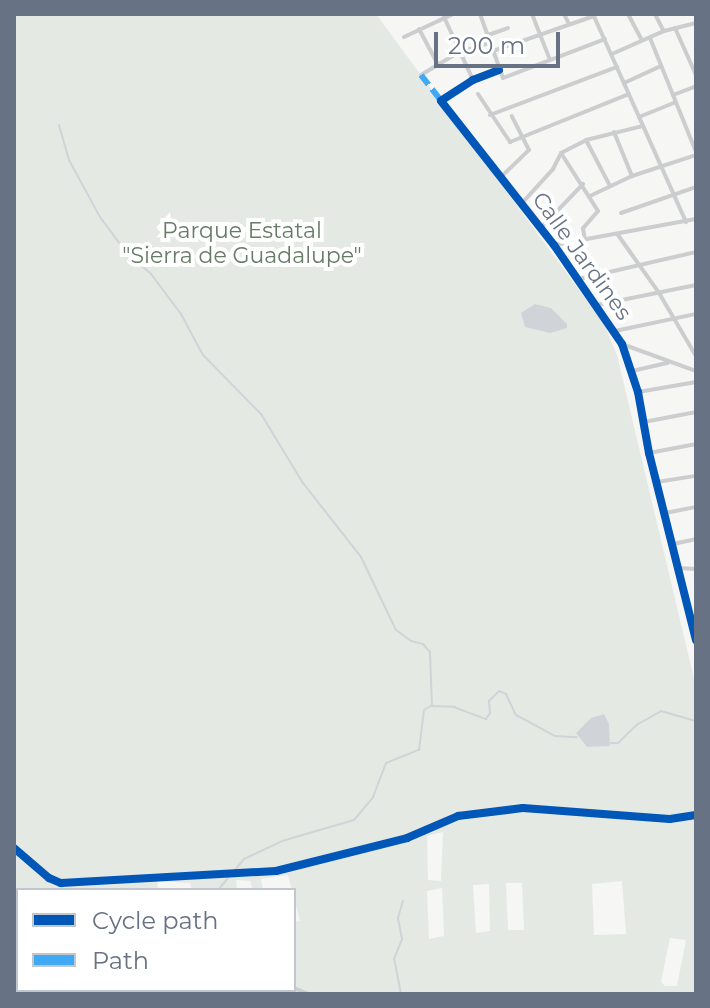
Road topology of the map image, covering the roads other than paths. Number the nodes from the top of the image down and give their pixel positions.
1 (430, 14) edge
2 (453, 14) edge
3 (480, 14) edge
4 (532, 14) edge
5 (564, 14) edge
6 (628, 14) edge
7 (655, 14) edge
8 (690, 14) edge
9 (594, 15) edge
10 (444, 17) junction
11 (434, 21) junction
12 (569, 24) junction
13 (695, 24) edge
14 (508, 28) dead end
15 (675, 28) junction
16 (419, 29) junction
17 (664, 31) junction
18 (540, 34) junction
19 (487, 35) junction
20 (404, 37) dead end
21 (650, 38) junction
22 (605, 39) junction
23 (642, 41) junction
24 (490, 43) junction
25 (493, 51) junction
26 (459, 52) junction
27 (611, 54) junction
28 (550, 60) junction
29 (437, 63) junction
30 (661, 66) junction
31 (617, 67) junction
32 (499, 70) junction
33 (421, 75) dead end
34 (696, 75) edge
35 (473, 80) junction
36 (624, 83) junction
37 (696, 86) edge
38 (478, 94) dead end
39 (629, 94) junction
40 (673, 95) junction
41 (676, 102) junction
42 (490, 115) junction
43 (512, 116) dead end
44 (639, 117) junction
45 (696, 123) edge
46 (643, 126) junction
47 (686, 126) junction
48 (614, 132) junction
49 (522, 136) junction
50 (586, 140) junction
51 (561, 153) junction
52 (696, 154) edge
53 (662, 168) junction
54 (632, 176) junction
55 (501, 177) junction
56 (583, 184) junction
57 (609, 184) junction
58 (696, 187) edge
59 (674, 195) junction
60 (590, 196) junction
61 (522, 203) junction
62 (621, 213) dead end
63 (696, 219) edge
64 (686, 222) junction
65 (541, 228) junction
66 (618, 235) junction
67 (585, 240) junction
68 (554, 245) junction
69 (696, 252) edge
70 (642, 267) junction
71 (579, 279) junction
72 (696, 285) edge
73 (659, 293) junction
74 (597, 305) junction
75 (696, 314) edge
76 (675, 320) junction
77 (615, 331) junction
78 (622, 344) junction
79 (696, 356) edge
80 (671, 362) junction
81 (632, 371) junction
82 (696, 371) edge
83 (696, 382) edge
84 (638, 392) junction
85 (696, 412) edge
86 (644, 422) junction
87 (696, 444) edge
88 (649, 453) junction
89 (696, 476) edge
90 (657, 482) junction
91 (696, 507) edge
92 (665, 513) junction
93 (696, 539) edge
94 (673, 544) junction
95 (679, 568) junction
96 (696, 569) edge
97 (687, 600) junction
98 (696, 600) edge
99 (695, 631) edge
100 (696, 640) edge
101 (696, 815) edge
102 (14, 848) edge

1 - 11 street
2 - 10 street
3 - 19 street
4 - 18 street
5 - 12 street
6 - 23 street
7 - 17 street
8 - 13 street
9 - 12 street
9 - 22 street
10 - 11 street
10 - 26 street
11 - 16 street
12 - 18 street
13 - 15 street
14 - 19 street
15 - 17 street
15 - 34 street
16 - 20 street
16 - 29 street
17 - 21 street
18 - 25 street
18 - 28 street
19 - 24 street
21 - 23 street
21 - 30 street
22 - 27 street
22 - 28 street
23 - 27 street
24 - 25 street
24 - 26 street
25 - 32 street
26 - 29 street
26 - 35 street
27 - 31 street
28 - 32 street
29 - 33 street
30 - 36 street
30 - 40 street
31 - 36 street
31 - 42 street
32 - 35 street
35 - 55 street, Calle Jardines
36 - 39 street
37 - 40 street
38 - 42 street
39 - 44 street
39 - 49 street
40 - 41 street
41 - 44 street
41 - 47 street
42 - 49 street
43 - 49 street
44 - 46 street
45 - 47 street
46 - 48 street
46 - 53 street
47 - 52 street
48 - 50 street
48 - 54 street
49 - 55 street
50 - 51 street
50 - 57 street
51 - 56 street
51 - 61 street
52 - 53 street
53 - 54 street
53 - 59 street
54 - 57 street
55 - 61 street, Calle Jardines
56 - 60 street
56 - 65 street
57 - 60 street
58 - 59 street
59 - 62 street
59 - 64 street
60 - 67 street
61 - 65 street, Calle Jardines
63 - 64 street
64 - 66 street
65 - 68 street, Calle Jardines
66 - 67 street
66 - 70 street
67 - 68 street
68 - 71 street, Calle Jardines
69 - 70 street
70 - 71 street
70 - 73 street
71 - 74 street, Calle Jardines
72 - 73 street
73 - 74 street
73 - 76 street
74 - 77 street, Calle Jardines
75 - 76 street
76 - 77 street
76 - 79 street
77 - 78 street, Calle Jardines
78 - 80 street
78 - 81 street, Calle Jardines
80 - 81 street
80 - 82 street
81 - 84 street, Calle Jardines
83 - 84 street
84 - 86 street, Calle Jardines
85 - 86 street
86 - 88 street, Calle Jardines
87 - 88 street
88 - 90 street, Calle Jardines
89 - 90 street
90 - 92 street, Calle Jardines
91 - 92 street
92 - 94 street, Calle Jardines
93 - 94 street
94 - 95 street, Calle Jardines
95 - 96 street
95 - 97 street, Calle Jardines
97 - 98 street
97 - 99 street, Calle Jardines
99 - 100 street, Calle Jardines
101 - 102 street

